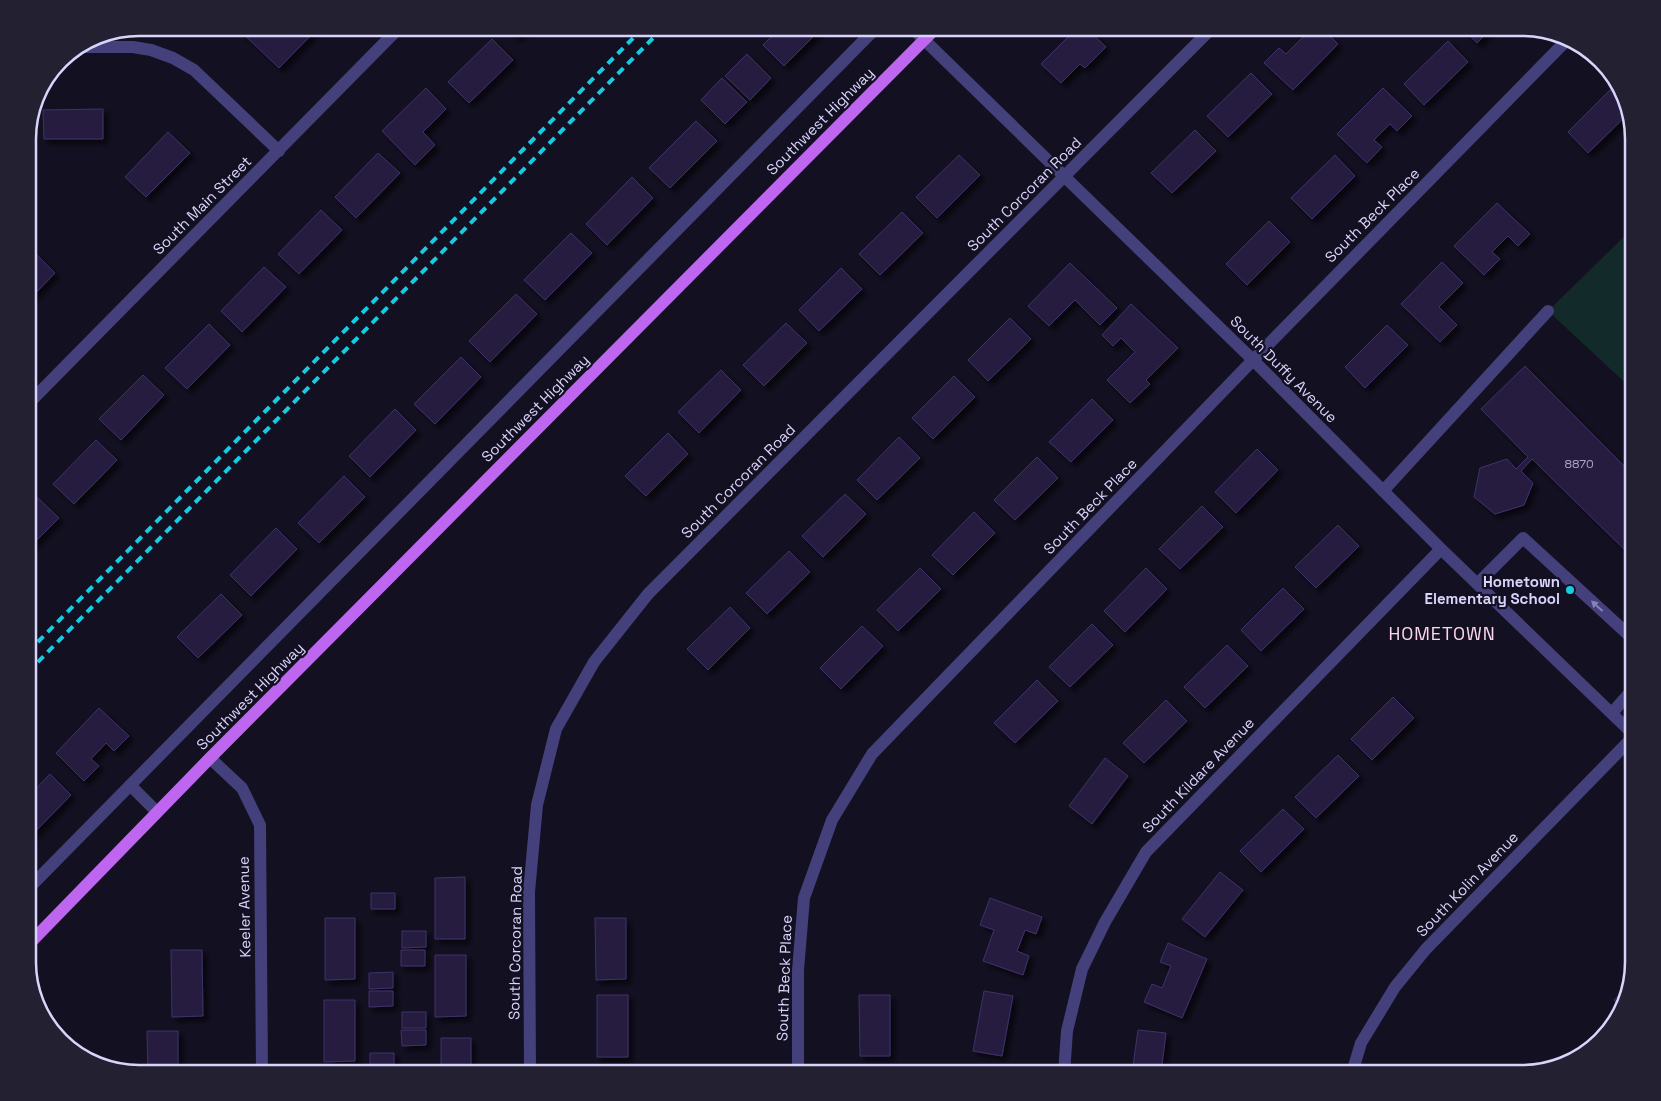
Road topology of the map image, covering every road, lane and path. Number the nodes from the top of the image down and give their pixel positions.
1 (391, 36) edge
2 (868, 36) edge
3 (920, 36) edge
4 (928, 36) edge
5 (1204, 36) edge
6 (924, 40) junction
7 (1562, 45) edge
8 (94, 47) edge
9 (279, 151) junction
10 (1064, 177) junction
11 (1548, 311) dead end
12 (1253, 360) junction
13 (36, 396) edge
14 (1383, 490) junction
15 (1441, 549) junction
16 (1477, 584) junction
17 (1625, 631) edge
18 (1625, 699) edge
19 (1612, 713) junction
20 (1625, 726) edge
21 (1625, 744) edge
22 (210, 758) junction
23 (130, 786) junction
24 (157, 812) junction
25 (36, 881) edge
26 (36, 937) edge
27 (262, 1065) edge
28 (530, 1065) edge
29 (798, 1065) edge
30 (1065, 1065) edge
31 (1355, 1065) edge

1 - 9 street, South Main Street
2 - 23 street, Southwest Highway
3 - 6 street, South Duffy Avenue
4 - 6 main road, Southwest Highway
5 - 10 street, South Corcoran Road
6 - 10 street, South Duffy Avenue
6 - 22 main road, Southwest Highway
7 - 12 street, South Beck Place
8 - 9 street
9 - 13 street, South Main Street
10 - 12 street, South Duffy Avenue
10 - 28 street, South Corcoran Road
11 - 14 street
12 - 14 street, South Duffy Avenue
12 - 29 street, South Beck Place
14 - 15 street, South Duffy Avenue
15 - 16 street, South Duffy Avenue
15 - 30 street, South Kildare Avenue
17 -> 16 street
16 - 19 street, South Duffy Avenue
18 - 19 street
19 - 20 street, South Duffy Avenue
21 - 31 street, South Kolin Avenue
22 - 24 main road, Southwest Highway
22 - 27 street, Keeler Avenue
23 - 24 street
23 - 25 street, Southwest Highway
24 - 26 main road, Southwest Highway

